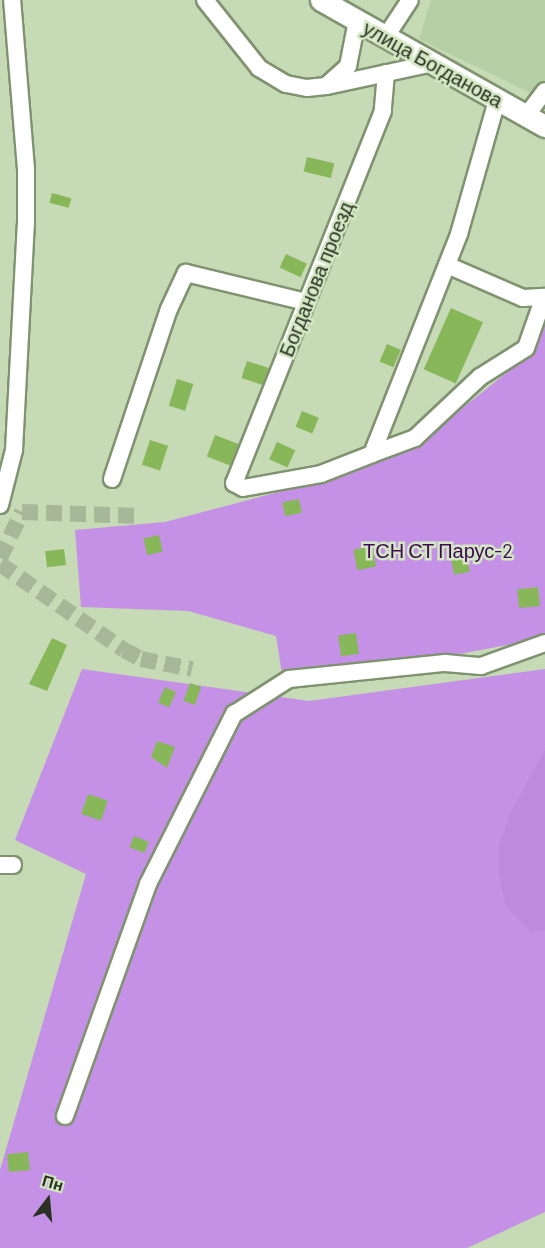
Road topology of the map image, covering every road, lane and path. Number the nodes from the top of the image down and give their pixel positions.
1 (12, 0) edge
2 (205, 0) edge
3 (321, 0) edge
4 (402, 4) edge
5 (357, 21) junction
6 (385, 38) junction
7 (429, 64) junction
8 (386, 73) junction
9 (326, 86) junction
10 (545, 91) edge
11 (497, 101) junction
12 (526, 116) junction
13 (545, 126) edge
14 (447, 265) junction
15 (544, 297) edge
16 (306, 302) junction
17 (372, 454) junction
18 (112, 479) dead end
19 (0, 505) edge
20 (545, 643) edge
21 (65, 1116) dead end

1 - 19 street
2 - 9 street
3 - 5 main road, улица Богданова
4 - 6 street
5 - 6 main road, улица Богданова
5 - 9 street
6 - 7 main road, улица Богданова
7 - 8 street
7 - 11 main road, улица Богданова
8 - 9 street
8 - 16 street, Богданова проезд
10 - 12 street
11 - 12 main road, улица Богданова
11 - 14 street
12 - 13 main road, улица Богданова
14 - 15 street
14 - 17 street
15 - 17 street
16 - 17 street, Богданова проезд
16 - 18 street
20 - 21 street

